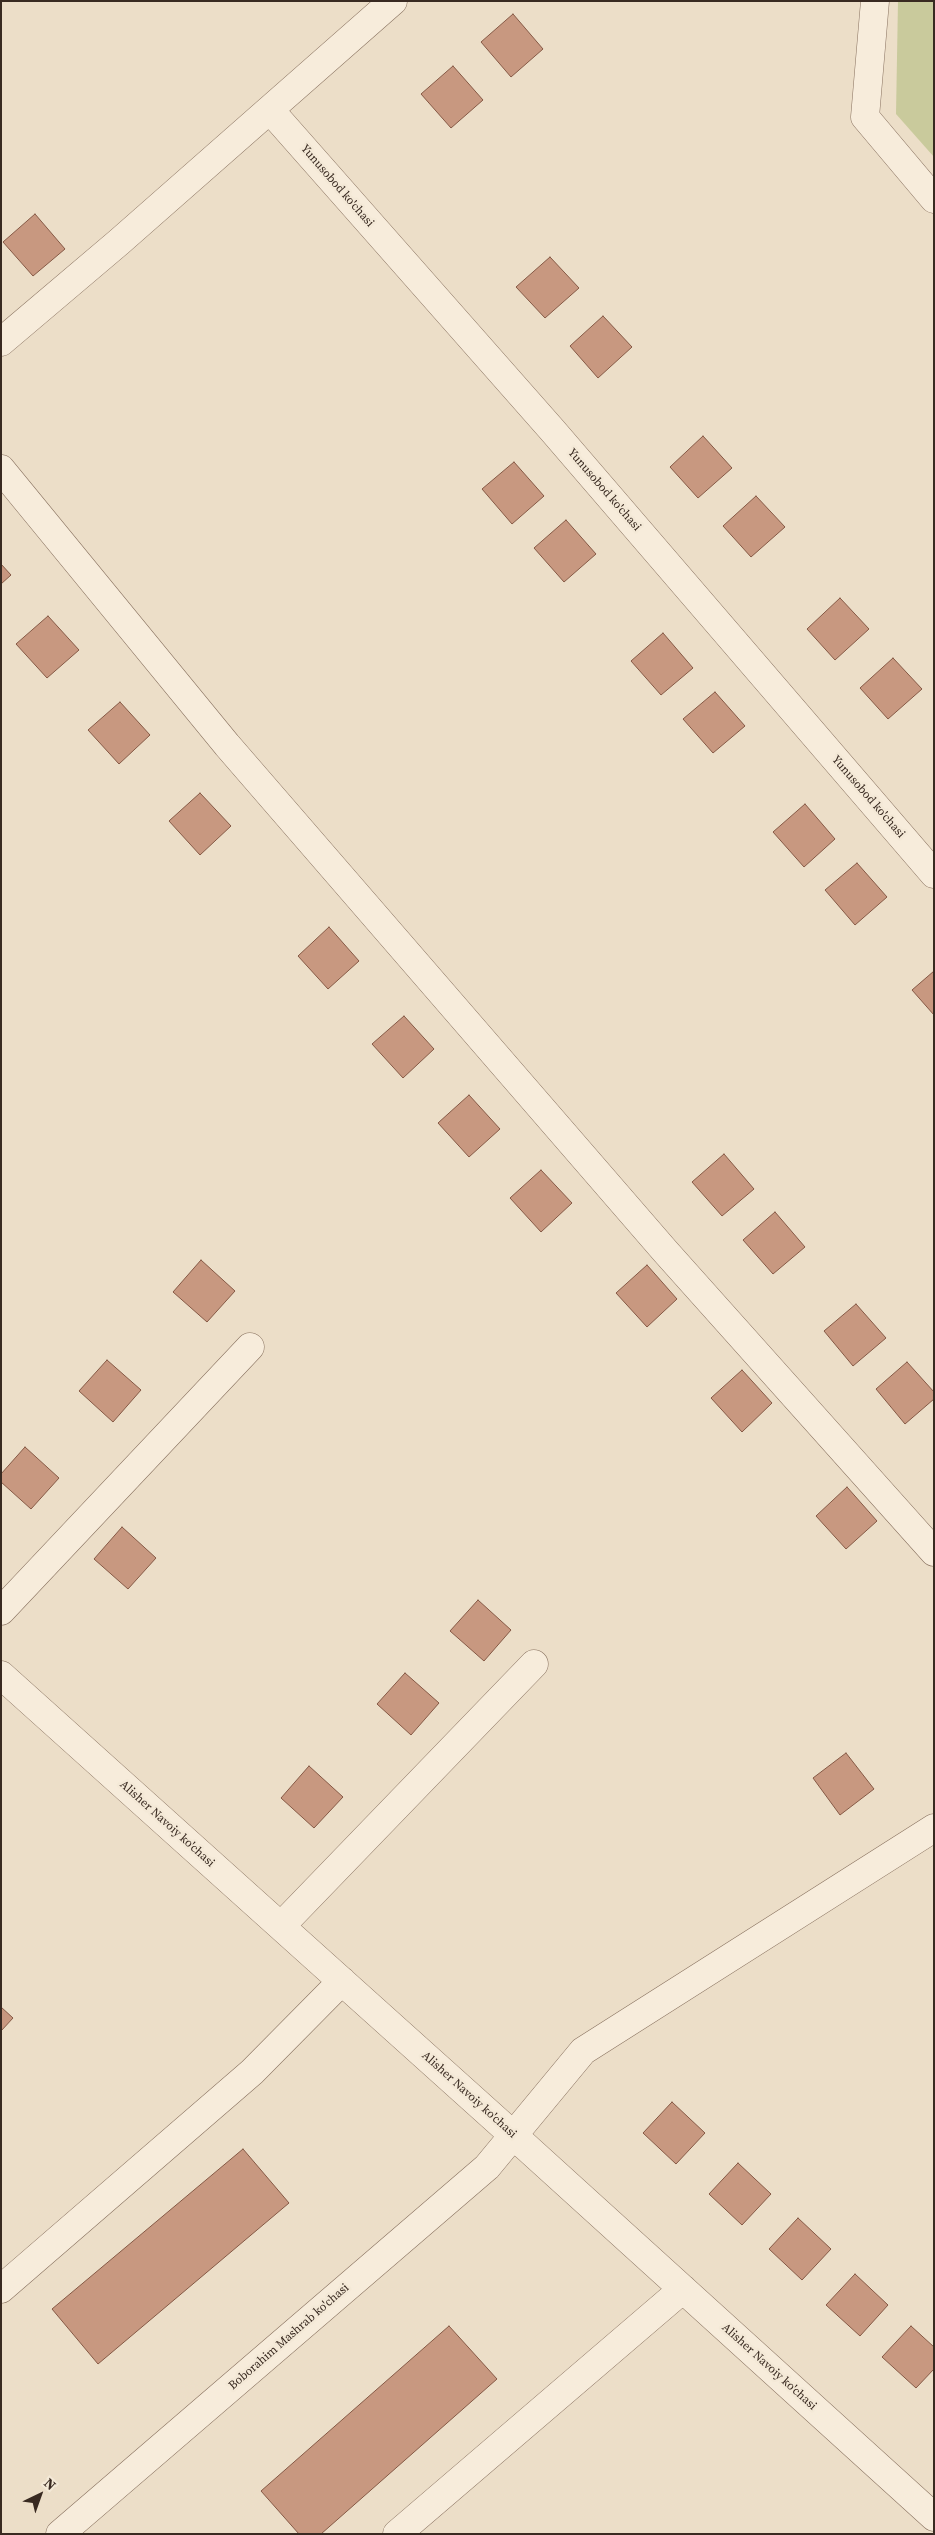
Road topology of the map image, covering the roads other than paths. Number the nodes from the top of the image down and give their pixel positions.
1 (393, 1) edge
2 (874, 1) edge
3 (270, 110) junction
4 (934, 199) edge
5 (1, 342) edge
6 (1, 469) edge
7 (934, 874) edge
8 (250, 1347) dead end
9 (934, 1552) edge
10 (1, 1611) edge
11 (534, 1664) dead end
12 (1, 1675) edge
13 (934, 1828) edge
14 (281, 1926) junction
15 (342, 1982) junction
16 (513, 2135) junction
17 (1, 2289) edge
18 (683, 2289) junction
19 (934, 2517) edge
20 (60, 2534) edge
21 (397, 2534) edge

1 - 3 street
2 - 4 street
3 - 5 street
3 - 7 street, Yunusobod ko'chasi
6 - 9 street
8 - 10 street
11 - 14 street
12 - 14 street, Alisher Navoiy ko'chasi
13 - 16 street, Boborahim Mashrab ko'chasi
14 - 15 street, Alisher Navoiy ko'chasi
15 - 16 street, Alisher Navoiy ko'chasi
15 - 17 street
16 - 18 street, Alisher Navoiy ko'chasi
16 - 20 street, Boborahim Mashrab ko'chasi
18 - 19 street, Alisher Navoiy ko'chasi
18 - 21 street

